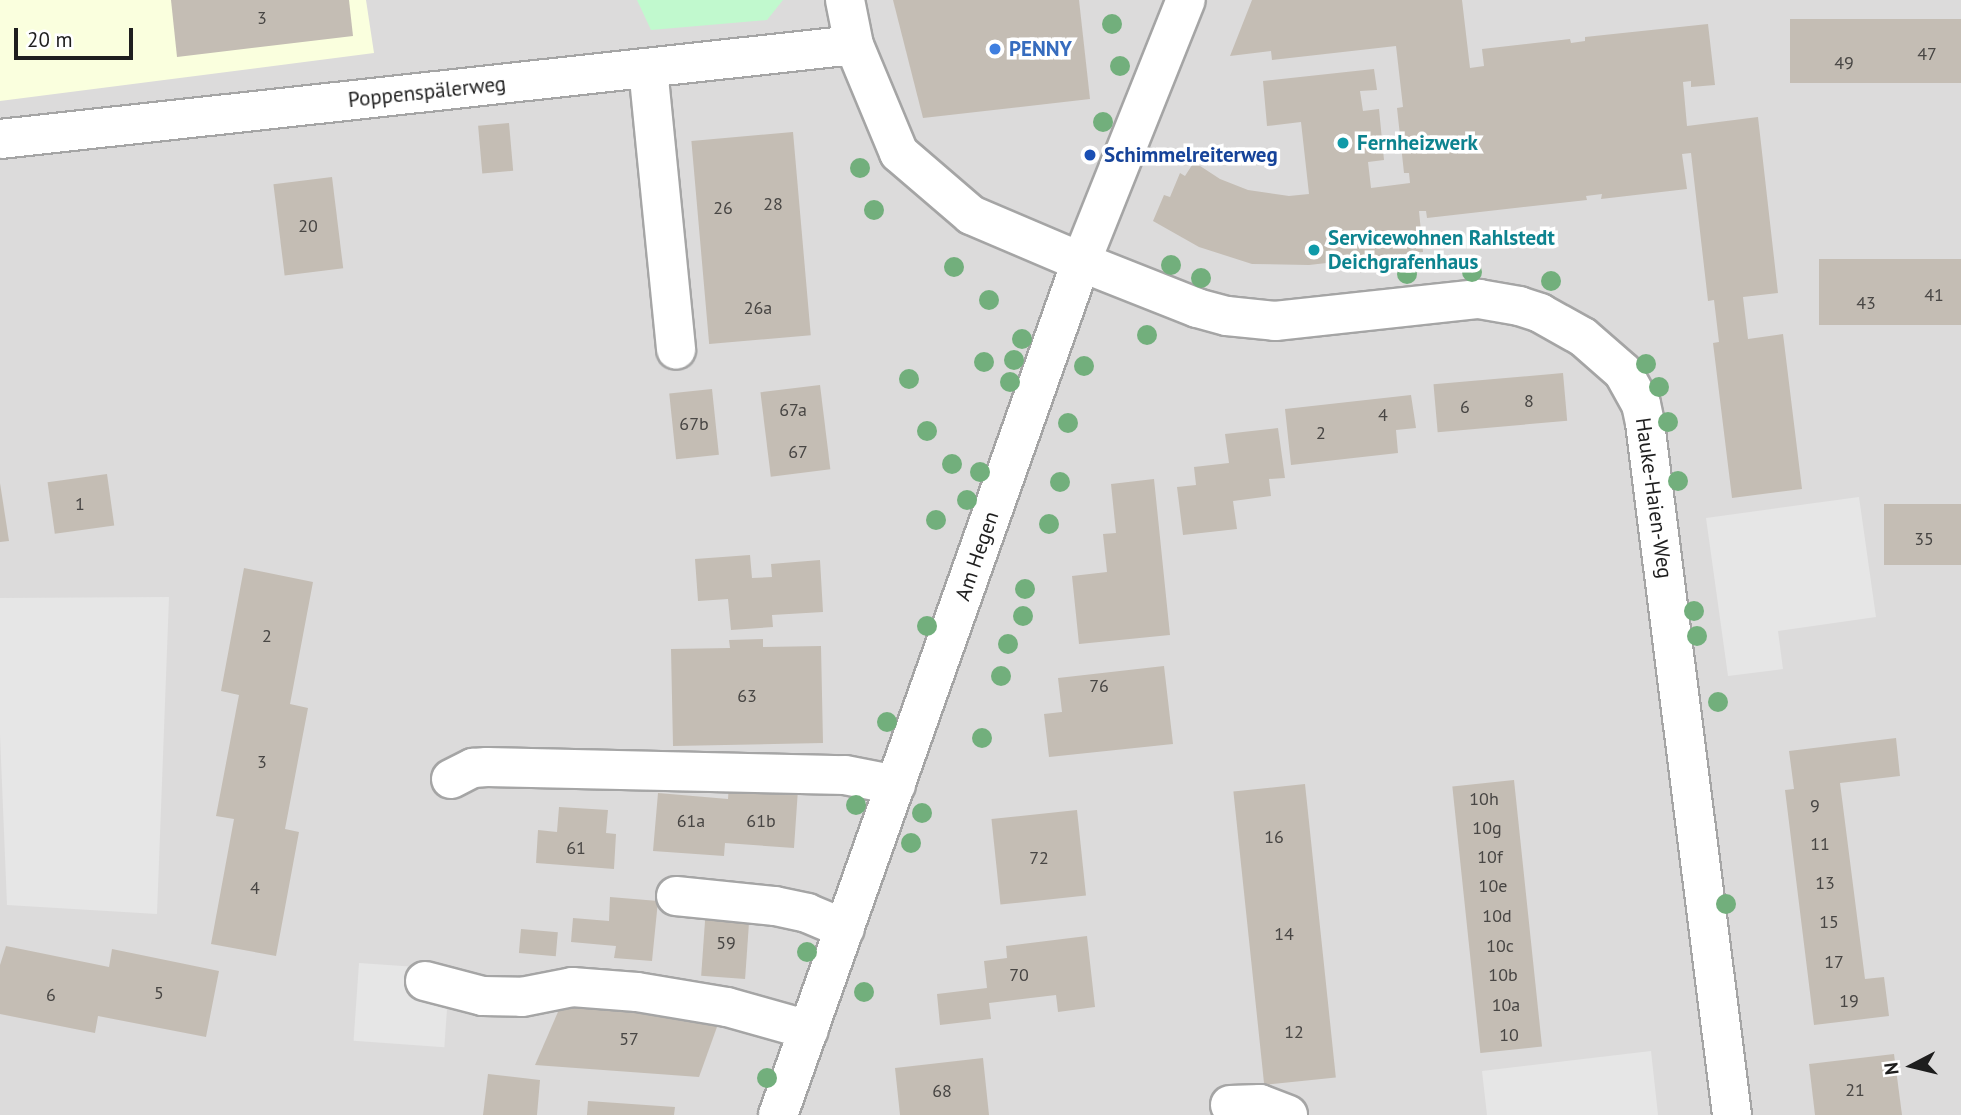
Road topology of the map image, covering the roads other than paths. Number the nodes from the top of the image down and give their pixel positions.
1 (845, 0) edge
2 (1186, 0) edge
3 (854, 45) junction
4 (648, 68) junction
5 (0, 139) edge
6 (1081, 262) junction
7 (676, 350) dead end
8 (451, 779) dead end
9 (896, 785) junction
10 (676, 896) dead end
11 (845, 929) junction
12 (425, 981) dead end
13 (808, 1030) junction
14 (1230, 1105) dead end
15 (778, 1115) edge
16 (1288, 1115) edge
17 (1732, 1115) edge

1 - 3 street
2 - 6 street, Am Hegen
3 - 4 street, Poppenspälerweg
3 - 6 street
4 - 5 street, Poppenspälerweg
4 - 7 street
6 - 9 street, Am Hegen
6 - 17 street, Hauke-Haien-Weg
8 - 9 street
9 - 11 street, Am Hegen
10 - 11 street
11 - 13 street, Am Hegen
12 - 13 street
13 - 15 street, Am Hegen
14 - 16 street

